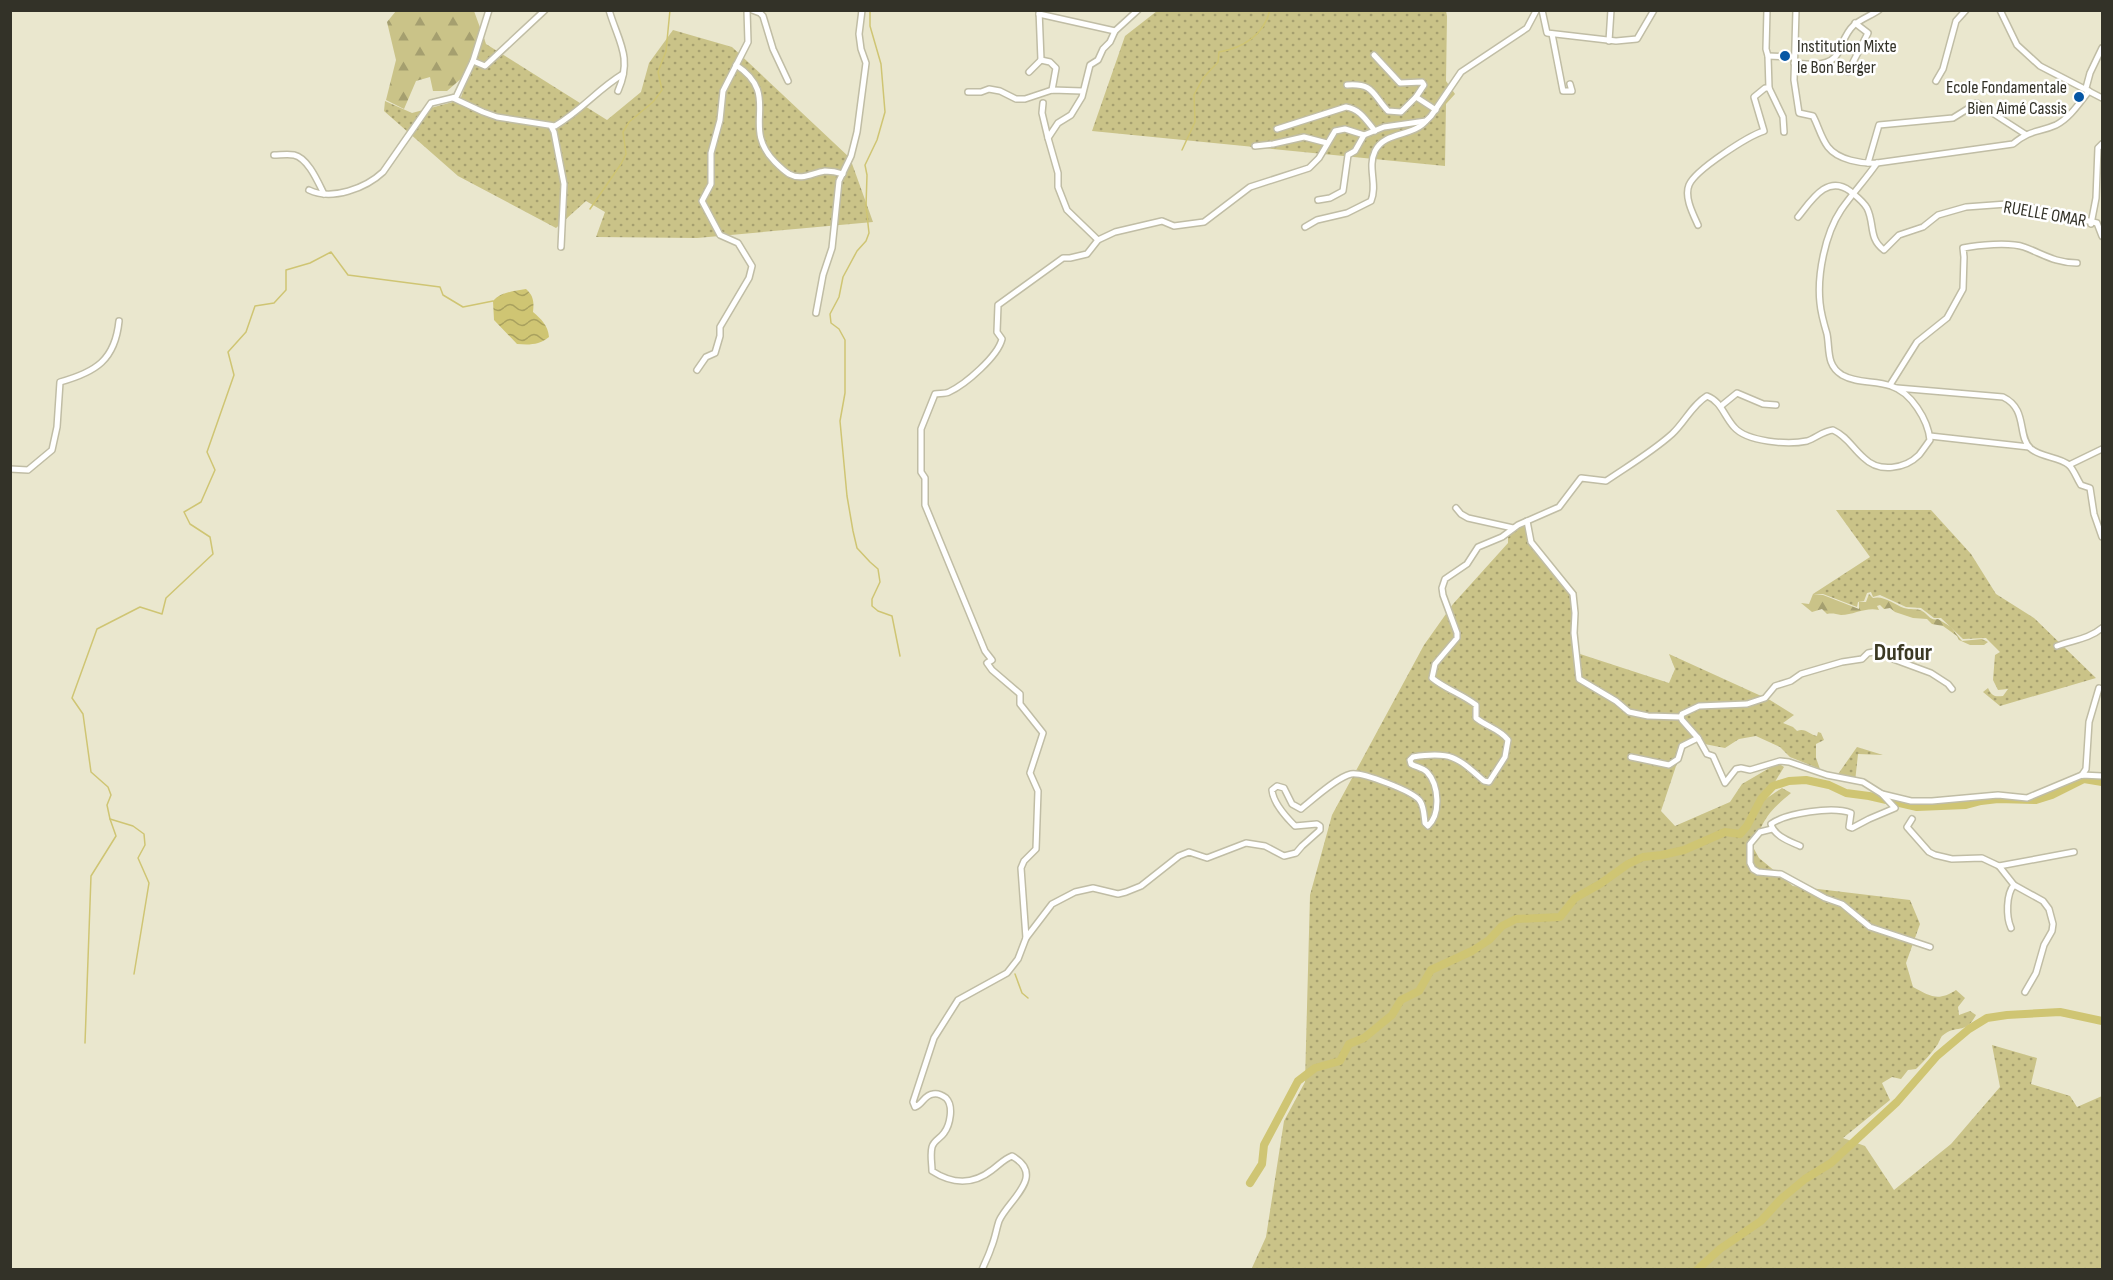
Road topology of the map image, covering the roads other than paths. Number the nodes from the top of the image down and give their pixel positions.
1 (489, 10) edge
2 (545, 10) edge
3 (609, 10) edge
4 (747, 10) edge
5 (752, 10) edge
6 (862, 10) edge
7 (1138, 10) edge
8 (1611, 10) edge
9 (1654, 10) edge
10 (1767, 10) edge
11 (1796, 10) edge
12 (1880, 10) edge
13 (1966, 10) edge
14 (2000, 10) edge
15 (1535, 11) edge
16 (1542, 11) edge
17 (1039, 12) edge
18 (1856, 23) junction
19 (1115, 31) junction
20 (1552, 34) junction
21 (1609, 40) junction
22 (2103, 48) edge
23 (1374, 56) dead end
24 (1768, 56) junction
25 (473, 60) junction
26 (1041, 60) junction
27 (1794, 60) junction
28 (736, 65) junction
29 (2093, 65) junction
30 (2103, 67) edge
31 (1029, 72) dead end
32 (1848, 72) dead end
33 (623, 74) junction
34 (788, 81) dead end
35 (1936, 81) dead end
36 (1570, 84) dead end
37 (1347, 85) dead end
38 (1769, 88) junction
39 (2088, 89) junction
40 (1052, 90) junction
41 (618, 91) dead end
42 (1082, 91) junction
43 (968, 92) dead end
44 (1416, 97) junction
45 (453, 98) junction
46 (2103, 98) edge
47 (1043, 103) dead end
48 (1436, 110) junction
49 (1426, 121) junction
50 (550, 126) junction
51 (1277, 129) dead end
52 (1375, 131) junction
53 (1784, 132) dead end
54 (2025, 134) junction
55 (1364, 135) junction
56 (1048, 138) junction
57 (1327, 144) junction
58 (2103, 144) edge
59 (1255, 146) dead end
60 (273, 155) dead end
61 (1868, 163) junction
62 (1877, 163) junction
63 (843, 174) junction
64 (309, 190) dead end
65 (324, 194) junction
66 (1854, 194) junction
67 (1318, 200) dead end
68 (1798, 217) dead end
69 (2091, 224) junction
70 (1698, 225) dead end
71 (1305, 227) dead end
72 (2102, 232) edge
73 (1098, 240) junction
74 (561, 247) dead end
75 (2077, 263) dead end
76 (816, 313) dead end
77 (119, 321) dead end
78 (697, 370) dead end
79 (1890, 385) junction
80 (1896, 388) junction
81 (1776, 405) dead end
82 (1721, 406) junction
83 (1930, 436) junction
84 (2029, 447) junction
85 (2103, 449) edge
86 (2069, 465) junction
87 (10, 469) edge
88 (1456, 508) dead end
89 (1527, 521) junction
90 (1513, 528) junction
91 (2103, 537) edge
92 (2103, 628) edge
93 (2057, 645) dead end
94 (2098, 688) dead end
95 (1952, 689) dead end
96 (1682, 717) junction
97 (1698, 738) junction
98 (1631, 757) dead end
99 (2082, 775) junction
100 (2103, 776) edge
101 (1882, 794) junction
102 (1912, 819) dead end
103 (1772, 829) junction
104 (1800, 846) dead end
105 (2074, 852) dead end
106 (1999, 866) junction
107 (2014, 885) junction
108 (2011, 928) dead end
109 (1026, 938) junction
110 (1930, 947) dead end
111 (2025, 992) dead end
112 (982, 1269) edge

1 - 25 street
2 - 25 street
3 - 33 street
4 - 28 street
5 - 34 street
6 - 63 street
7 - 19 street
8 - 21 street
9 - 21 street
10 - 24 street
11 - 27 street
12 - 18 street
13 - 35 street
14 - 39 street
15 - 16 street
15 - 48 street
16 - 20 street
17 - 19 street
17 - 26 street
18 - 27 street
18 - 32 street
19 - 42 street
20 - 21 street
20 - 36 street
22 - 29 street
23 - 44 street
24 - 27 street
24 - 38 street
25 - 45 street
26 - 31 street
26 - 40 street
27 - 61 street
28 - 63 street
28 - 78 street
29 - 30 street
29 - 39 street
33 - 41 street
33 - 50 street
37 - 44 street
38 - 53 street
38 - 70 street
39 - 46 street
39 - 54 street
40 - 42 street
40 - 43 street
42 - 56 street
44 - 48 street
45 - 50 street
45 - 65 street
47 - 56 street
48 - 49 street
49 - 52 street
49 - 71 street
50 - 74 street
51 - 52 street
52 - 55 street
54 - 61 street
54 - 62 street
55 - 57 street
55 - 67 street
56 - 73 street
57 - 59 street
57 - 73 street
58 - 69 street
60 - 65 street
61 - 62 street
62 - 66 street
63 - 76 street
64 - 65 street
66 - 68 street
66 - 69 street, RUELLE OMAR
66 - 79 street
69 - 72 street, RUELLE OMAR
73 - 109 street
75 - 79 street
77 - 87 street
79 - 80 street
80 - 83 street
80 - 84 street
81 - 82 street
82 - 83 street
82 - 89 street
83 - 84 street
84 - 86 street
85 - 86 street
86 - 91 street
88 - 90 street
89 - 90 street
89 - 96 street
90 - 109 street
92 - 93 street
94 - 99 street
95 - 96 street
96 - 97 street
97 - 98 street
97 - 101 street
99 - 100 street
99 - 101 street
101 - 103 street
102 - 106 street
103 - 104 street
103 - 110 street
105 - 106 street
106 - 107 street
107 - 108 street
107 - 111 street
109 - 112 street

